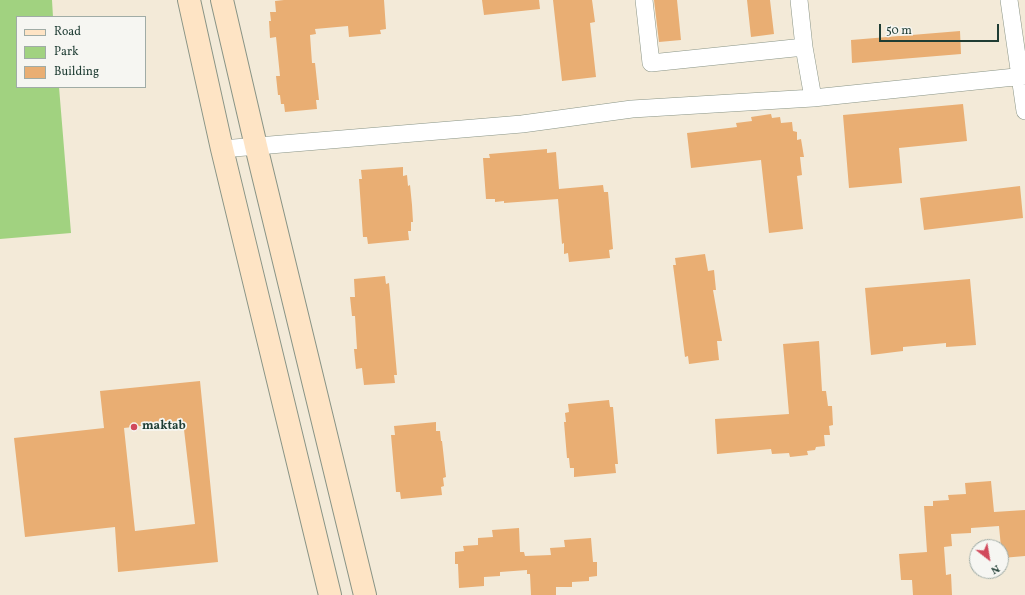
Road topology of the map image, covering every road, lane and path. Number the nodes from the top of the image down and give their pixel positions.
1 (189, 0) edge
2 (222, 0) edge
3 (644, 0) edge
4 (799, 0) edge
5 (1009, 0) edge
6 (804, 47) junction
7 (1022, 76) edge
8 (813, 98) junction
9 (1025, 111) edge
10 (256, 146) junction
11 (222, 149) junction
12 (330, 595) edge
13 (364, 595) edge

1 - 11 street
2 - 10 street
3 - 6 street
4 - 6 street
5 - 7 street
6 - 8 street
7 - 8 street
7 - 9 street
8 - 10 street
10 - 11 street
10 - 13 street
11 - 12 street

